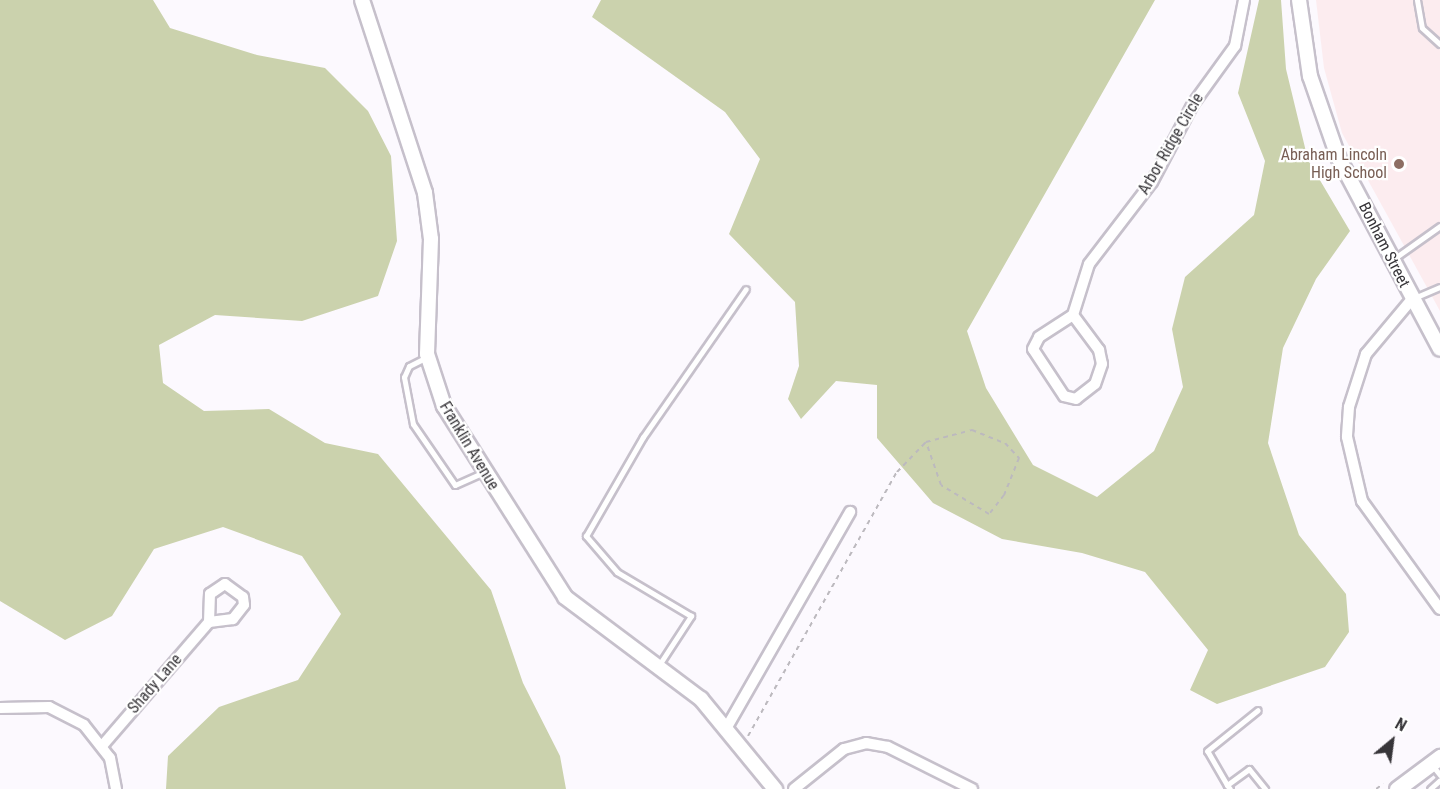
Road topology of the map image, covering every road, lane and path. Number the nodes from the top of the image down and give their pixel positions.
1 (362, 0) edge
2 (1244, 0) edge
3 (1299, 0) edge
4 (1417, 0) edge
5 (1440, 44) edge
6 (1440, 226) edge
7 (1392, 260) junction
8 (1440, 287) edge
9 (746, 289) dead end
10 (1412, 299) junction
11 (1073, 315) junction
12 (1440, 349) edge
13 (428, 357) junction
14 (926, 442) junction
15 (484, 472) junction
16 (850, 512) dead end
17 (1440, 609) edge
18 (209, 622) dead end
19 (658, 666) junction
20 (0, 708) edge
21 (1258, 710) dead end
22 (727, 727) junction
23 (741, 745) junction
24 (102, 746) junction
25 (1437, 766) edge
26 (1440, 780) edge
27 (1229, 787) edge
28 (116, 789) edge
29 (775, 789) edge
30 (794, 789) edge
31 (972, 789) edge
32 (1265, 789) edge
33 (1397, 789) edge
34 (1430, 789) edge

1 - 13 street, Franklin Avenue
2 - 11 street, Arbor Ridge Circle
3 - 7 street, Bonham Street
4 - 5 lane
6 - 7 lane
7 - 10 street, Bonham Street
8 - 10 lane
9 - 19 lane
10 - 12 street, Bonham Street
10 - 17 street
11 - 11 street
13 - 15 street, Franklin Avenue
13 - 15 lane
14 - 14 path
14 - 23 path
15 - 19 street, Franklin Avenue
16 - 22 street
18 - 24 street, Shady Lane
19 - 22 street, Franklin Avenue
20 - 24 street
21 - 27 lane
22 - 23 street, Franklin Avenue
23 - 29 street, Franklin Avenue
24 - 28 street
25 - 33 main road
26 - 34 lane
27 - 32 lane
30 - 31 street

